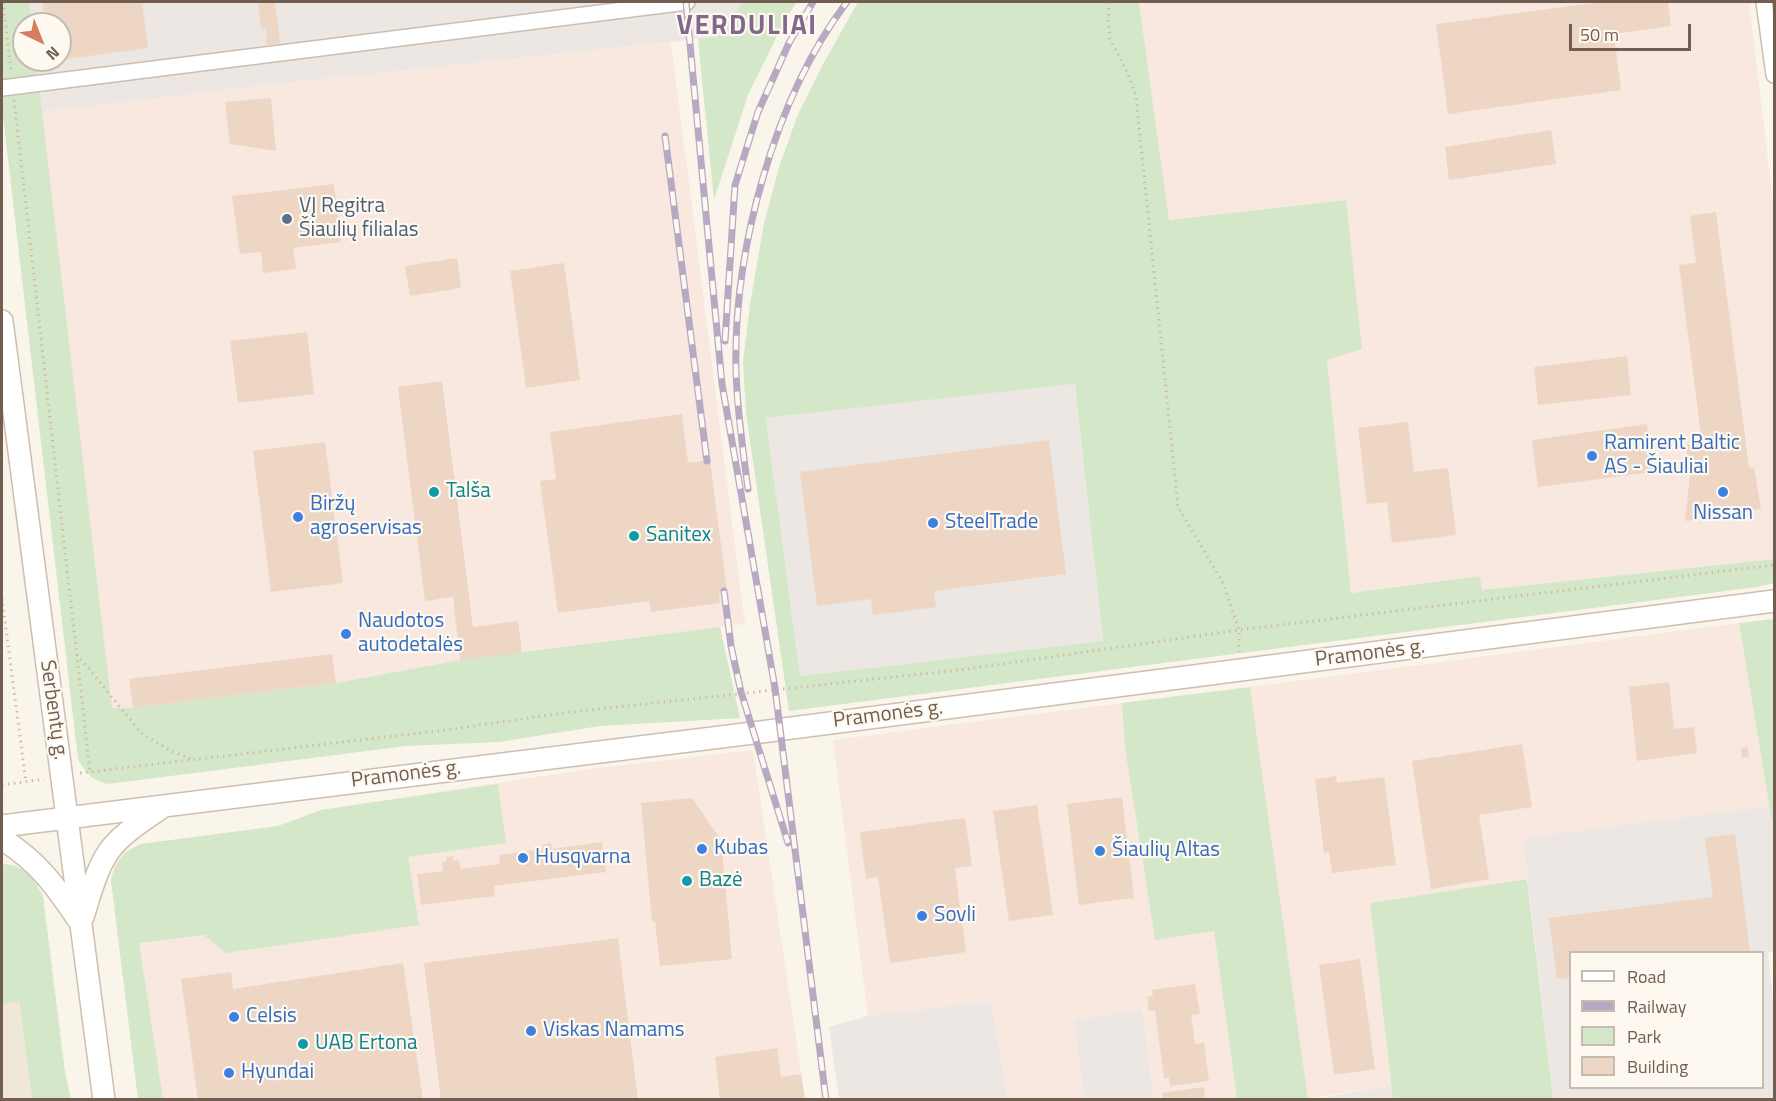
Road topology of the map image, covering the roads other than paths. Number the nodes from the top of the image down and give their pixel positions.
1 (687, 2) edge
2 (1764, 2) edge
3 (1774, 75) edge
4 (7, 87) edge
5 (2, 321) edge
6 (1774, 601) edge
7 (164, 805) junction
8 (67, 817) junction
9 (2, 826) edge
10 (2, 839) edge
11 (81, 923) junction
12 (104, 1100) edge

1 - 4 street
2 - 3 street
5 - 8 main road, Serbentų g.
6 - 7 main road, Pramonės g.
7 - 8 main road, Pramonės g.
7 - 11 main road
8 - 9 main road, Pramonės g.
8 - 11 main road, Serbentų g.
10 - 11 main road
11 - 12 main road, Serbentų g.

